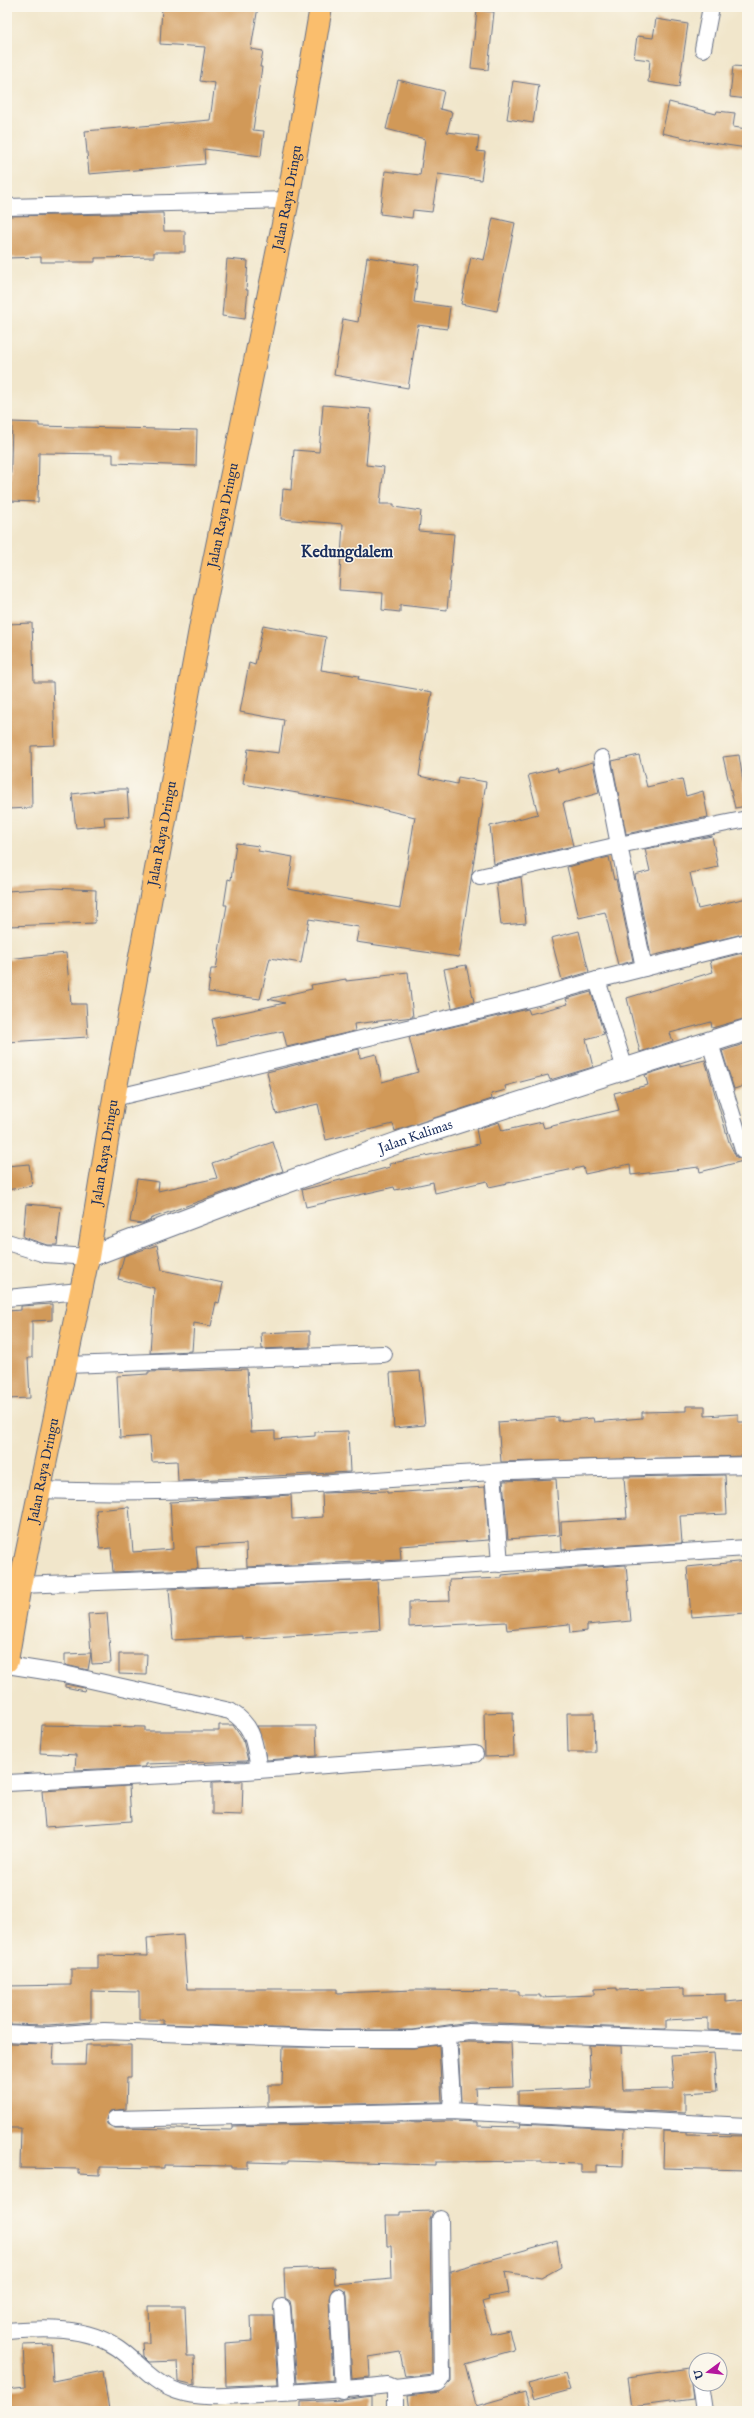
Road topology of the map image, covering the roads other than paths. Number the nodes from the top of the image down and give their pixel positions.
1 (321, 7) edge
2 (711, 7) edge
3 (704, 49) dead end
4 (288, 200) junction
5 (7, 206) edge
6 (602, 758) dead end
7 (747, 819) edge
8 (619, 845) junction
9 (480, 877) dead end
10 (747, 942) edge
11 (644, 968) junction
12 (597, 980) junction
13 (747, 1030) edge
14 (710, 1043) junction
15 (625, 1070) junction
16 (114, 1098) junction
17 (743, 1150) dead end
18 (7, 1242) edge
19 (88, 1257) junction
20 (80, 1291) junction
21 (7, 1298) edge
22 (384, 1354) dead end
23 (66, 1365) junction
24 (747, 1465) edge
25 (493, 1472) junction
26 (40, 1490) junction
27 (747, 1548) edge
28 (500, 1564) junction
29 (20, 1585) junction
30 (7, 1661) edge
31 (7, 1665) edge
32 (475, 1754) dead end
33 (259, 1770) junction
34 (7, 1782) edge
35 (7, 2033) edge
36 (448, 2035) junction
37 (747, 2041) edge
38 (450, 2111) junction
39 (115, 2119) dead end
40 (747, 2126) edge
41 (440, 2219) dead end
42 (338, 2297) dead end
43 (282, 2307) dead end
44 (7, 2331) edge
45 (395, 2388) junction
46 (343, 2391) junction
47 (288, 2392) junction
48 (701, 2392) edge
49 (395, 2411) edge
50 (704, 2411) edge

1 - 4 highway, Jalan Raya Dringu
2 - 3 street
4 - 5 street
4 - 16 highway, Jalan Raya Dringu
6 - 8 street
7 - 8 street
8 - 9 street
8 - 11 street
10 - 11 street
11 - 12 street
12 - 15 street
12 - 16 street
13 - 14 street, Jalan Kalimas
14 - 15 street, Jalan Kalimas
14 - 17 street
15 - 19 street, Jalan Kalimas
16 - 19 highway, Jalan Raya Dringu
18 - 19 street
19 - 20 highway, Jalan Raya Dringu
20 - 21 street
20 - 23 highway, Jalan Raya Dringu
22 - 23 street
23 - 26 highway, Jalan Raya Dringu
24 - 25 street
25 - 26 street
25 - 28 street
26 - 29 highway, Jalan Raya Dringu
27 - 28 street
28 - 29 street
29 - 30 highway, Jalan Raya Dringu
31 - 33 street
32 - 33 street
33 - 34 street
35 - 36 street
36 - 37 street
36 - 38 street
38 - 39 street
38 - 40 street
41 - 45 street
42 - 46 street
43 - 47 street
44 - 47 street
45 - 46 street
45 - 49 street
46 - 47 street
48 - 50 street

